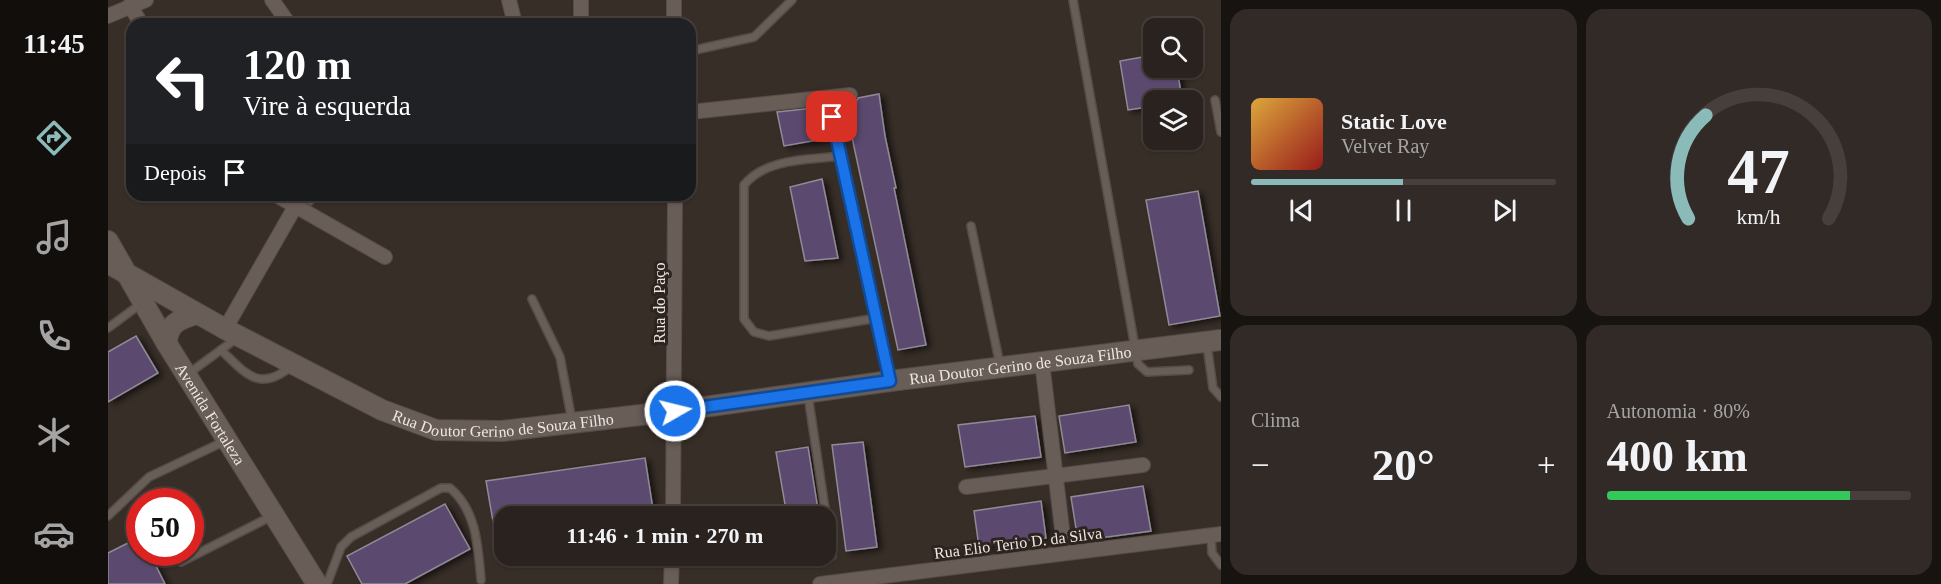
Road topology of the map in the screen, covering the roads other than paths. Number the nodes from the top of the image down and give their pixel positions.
1 (146, 0) edge
2 (272, 0) edge
3 (509, 0) edge
4 (581, 0) edge
5 (674, 0) edge
6 (792, 0) edge
7 (1073, 0) edge
8 (130, 5) junction
9 (108, 16) edge
10 (138, 18) edge
11 (285, 18) edge
12 (514, 18) edge
13 (581, 18) edge
14 (674, 18) edge
15 (696, 50) edge
16 (850, 94) dead end
17 (828, 97) junction
18 (1215, 100) dead end
19 (696, 111) edge
20 (1221, 132) edge
21 (841, 156) junction
22 (286, 201) edge
23 (675, 201) edge
24 (295, 207) junction
25 (971, 226) dead end
26 (108, 241) edge
27 (385, 257) dead end
28 (108, 263) edge
29 (128, 274) junction
30 (532, 299) dead end
31 (144, 302) junction
32 (197, 314) junction
33 (876, 318) junction
34 (108, 328) edge
35 (232, 333) junction
36 (1214, 341) edge
37 (167, 344) junction
38 (221, 350) junction
39 (1137, 351) junction
40 (1042, 362) junction
41 (294, 364) junction
42 (1000, 367) junction
43 (1189, 370) dead end
44 (187, 374) junction
45 (890, 381) junction
46 (808, 393) junction
47 (1221, 397) edge
48 (675, 411) junction
49 (572, 423) junction
50 (227, 439) junction
51 (1143, 465) dead end
52 (1054, 477) junction
53 (966, 487) dead end
54 (673, 506) edge
55 (825, 506) edge
56 (274, 514) junction
57 (108, 516) edge
58 (1216, 535) edge
59 (1063, 537) dead end
60 (204, 551) edge
61 (1221, 565) edge
62 (672, 566) edge
63 (907, 579) edge
64 (481, 580) dead end
65 (317, 584) edge
66 (327, 584) edge
67 (671, 584) edge
68 (820, 584) edge

1 - 8 street
2 - 11 street
3 - 12 street
4 - 13 street
5 - 14 street
6 - 15 lane
7 - 39 lane
8 - 9 street
8 - 10 street
16 - 17 street
17 - 19 street
17 - 21 lane
18 - 20 lane
21 - 33 lane
21 - 33 lane
22 - 24 street
23 - 48 street, Rua do Paço
24 - 27 street
24 - 35 street
25 - 42 lane
26 - 29 main road, Avenida Fortaleza
28 - 29 main road, Rua Doutor Gerino de Souza Filho
29 - 31 main road, Avenida Fortaleza
29 - 32 main road, Rua Doutor Gerino de Souza Filho
30 - 49 lane
31 - 34 lane
31 - 37 main road, Avenida Fortaleza
32 - 35 main road, Rua Doutor Gerino de Souza Filho
32 - 37 main road
33 - 45 lane
35 - 38 lane
35 - 41 main road, Rua Doutor Gerino de Souza Filho
36 - 39 main road, Rua Doutor Gerino de Souza Filho
36 - 47 lane
37 - 44 main road, Avenida Fortaleza
38 - 41 lane
38 - 44 lane
39 - 40 main road, Rua Doutor Gerino de Souza Filho
39 - 43 lane
40 - 42 main road, Rua Doutor Gerino de Souza Filho
40 - 52 street
41 - 49 main road, Rua Doutor Gerino de Souza Filho
42 - 45 main road, Rua Doutor Gerino de Souza Filho
44 - 50 main road, Avenida Fortaleza
45 - 46 main road, Rua Doutor Gerino de Souza Filho
46 - 48 main road, Rua Doutor Gerino de Souza Filho
46 - 55 lane
48 - 49 main road, Rua Doutor Gerino de Souza Filho
48 - 54 street, Rua do Paço
50 - 56 main road, Avenida Fortaleza
50 - 57 lane
51 - 52 street
52 - 53 street
52 - 59 street
56 - 60 lane
56 - 65 main road, Avenida Fortaleza
58 - 61 lane
58 - 63 street, Rua Elio Terio D. da Silva
62 - 67 street
63 - 68 street, Rua Elio Terio D. da Silva
64 - 66 lane

